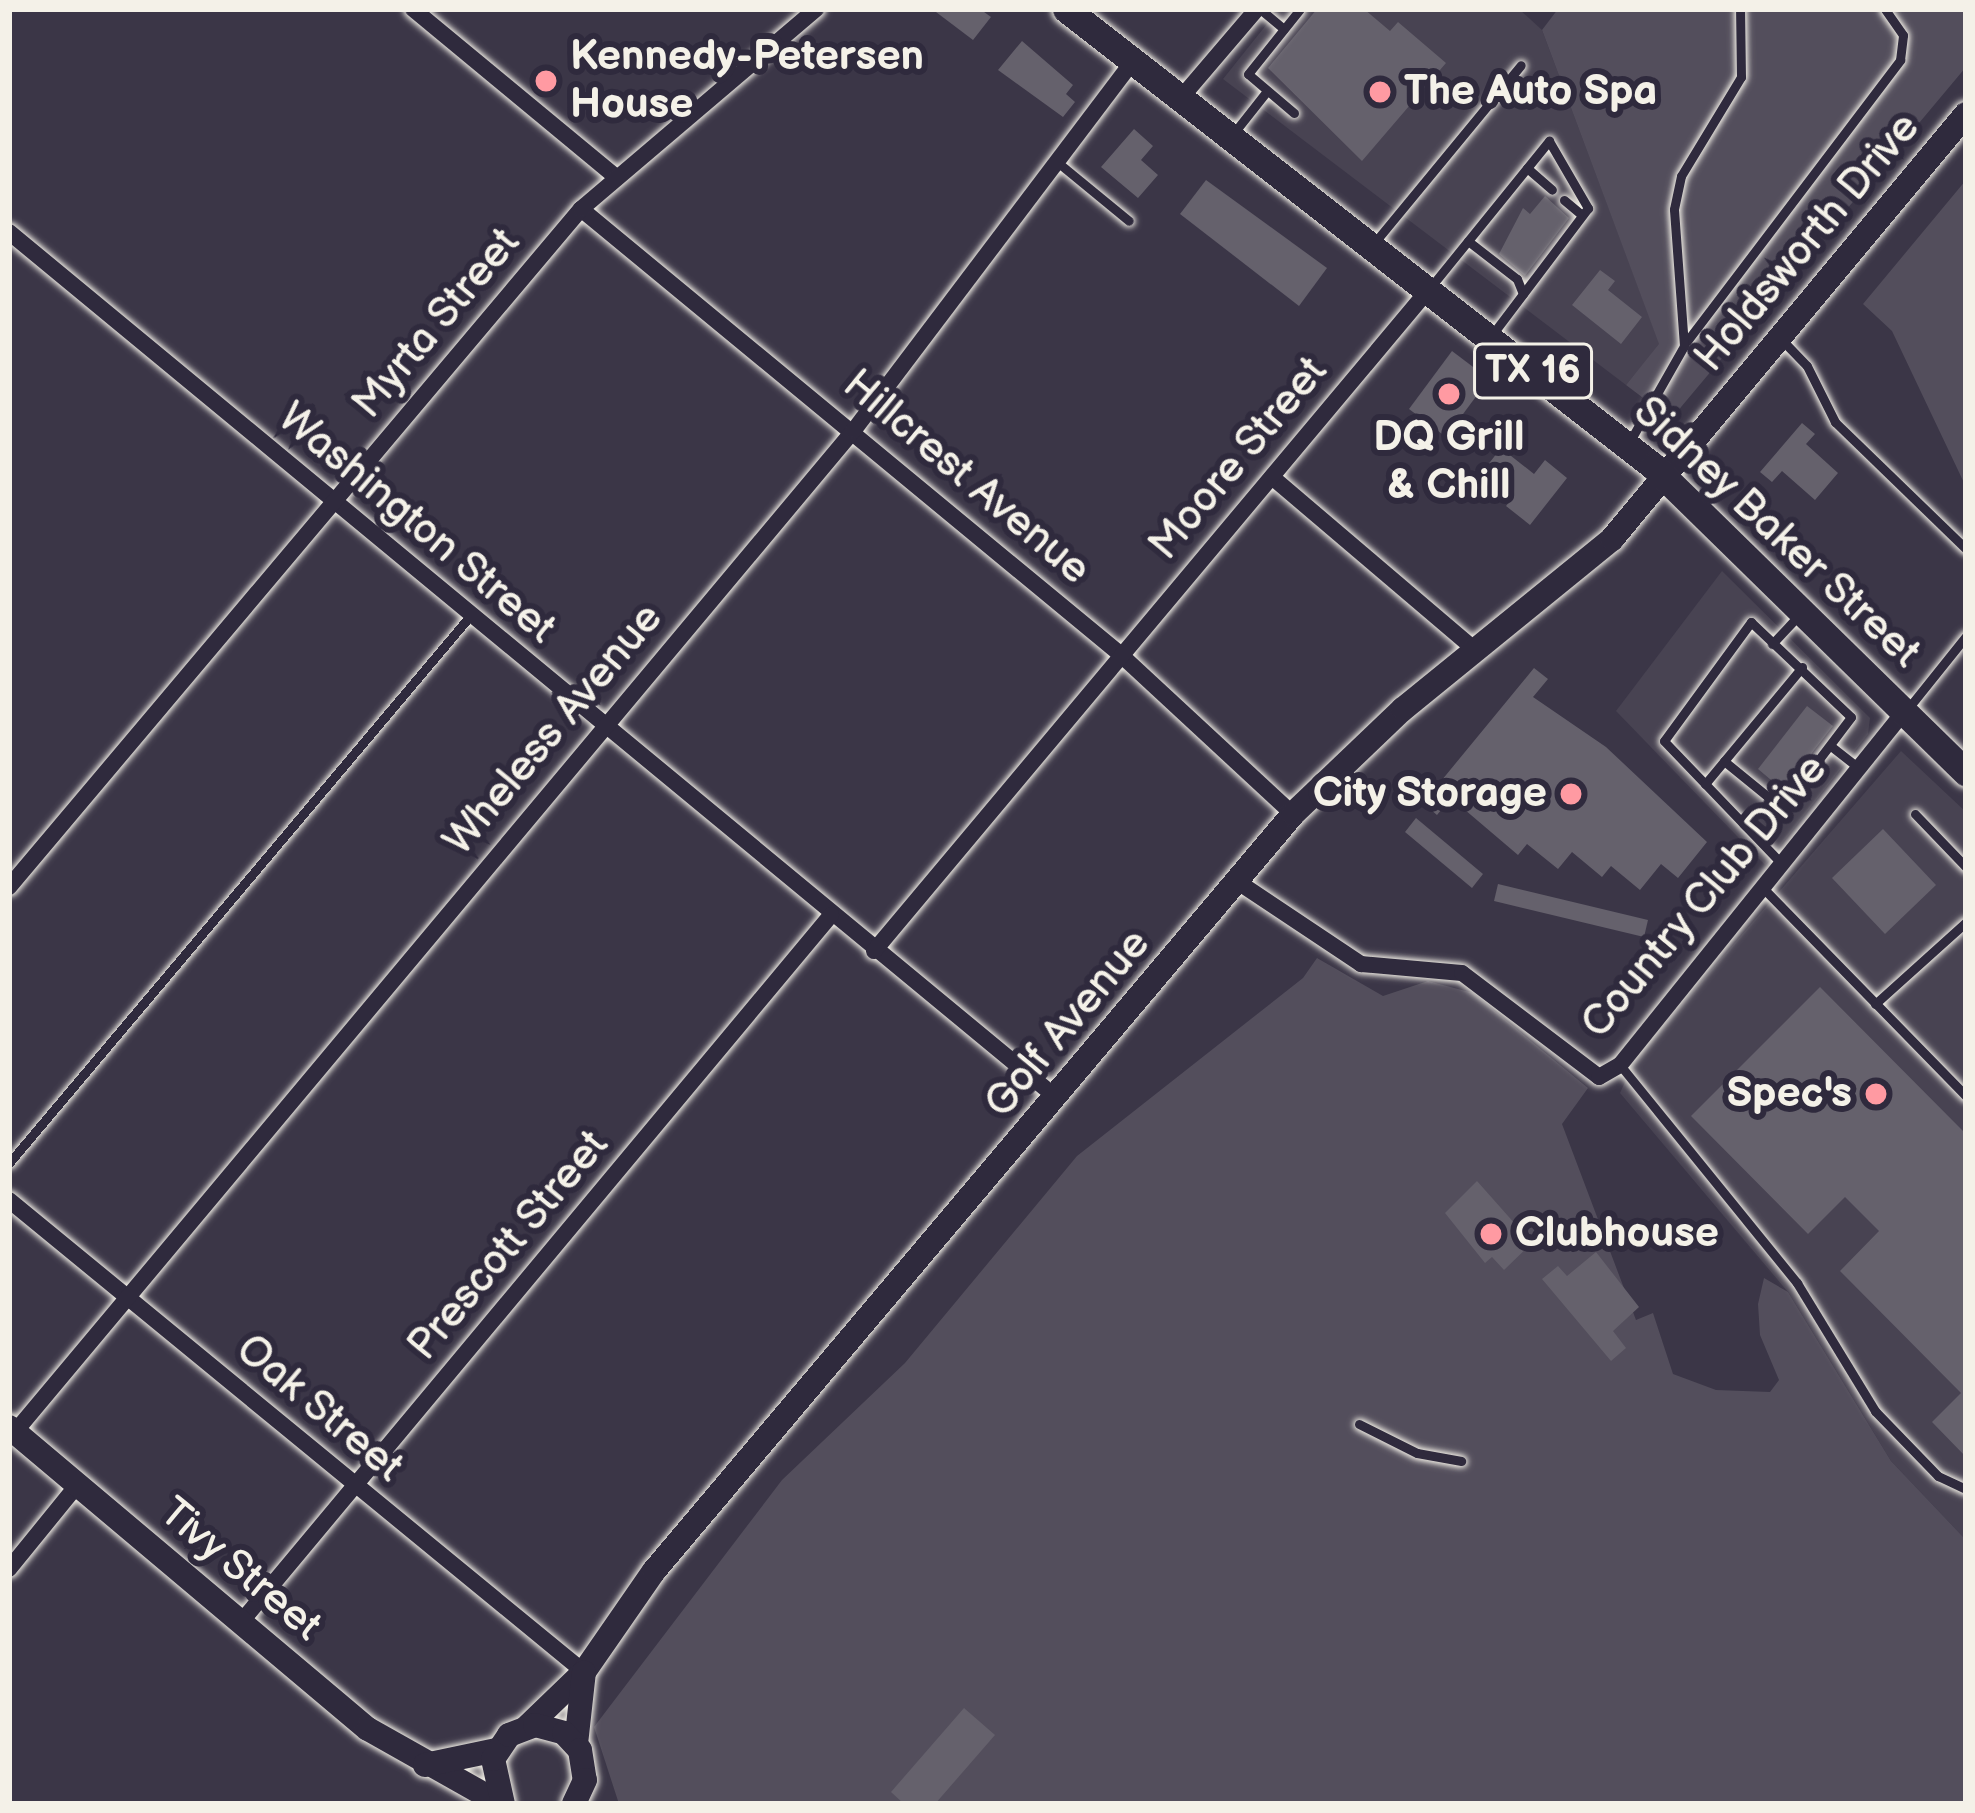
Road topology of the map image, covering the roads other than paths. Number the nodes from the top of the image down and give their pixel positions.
1 (413, 9) edge
2 (816, 9) edge
3 (1066, 9) edge
4 (1258, 9) edge
5 (1300, 9) edge
6 (1740, 9) edge
7 (1885, 9) edge
8 (1284, 29) junction
9 (1132, 62) junction
10 (1521, 65) dead end
11 (1267, 92) junction
12 (1180, 99) junction
13 (1294, 113) dead end
14 (1966, 114) edge
15 (1230, 137) junction
16 (1056, 161) junction
17 (1527, 168) junction
18 (614, 175) junction
19 (1552, 190) dead end
20 (1564, 200) dead end
21 (581, 209) junction
22 (1582, 215) junction
23 (1129, 221) dead end
24 (9, 232) edge
25 (1468, 242) junction
26 (1372, 246) junction
27 (1429, 290) junction
28 (1522, 294) junction
29 (1490, 337) junction
30 (1781, 339) junction
31 (1684, 346) junction
32 (854, 430) junction
33 (1627, 446) junction
34 (1272, 477) junction
35 (1664, 477) junction
36 (334, 502) junction
37 (1966, 548) edge
38 (1802, 611) junction
39 (470, 616) junction
40 (1966, 636) edge
41 (1772, 644) junction
42 (1475, 650) junction
43 (1120, 654) junction
44 (1802, 667) junction
45 (1905, 711) junction
46 (603, 725) junction
47 (1832, 747) junction
48 (1724, 761) junction
49 (1859, 768) junction
50 (1966, 773) edge
51 (1706, 784) junction
52 (1293, 814) junction
53 (1915, 814) dead end
54 (1782, 864) junction
55 (1966, 867) edge
56 (1238, 881) junction
57 (9, 887) edge
58 (1762, 888) junction
59 (831, 916) junction
60 (1966, 922) edge
61 (874, 951) junction
62 (1875, 1004) junction
63 (1620, 1065) junction
64 (1966, 1096) edge
65 (1057, 1098) junction
66 (9, 1163) edge
67 (9, 1200) edge
68 (127, 1297) junction
69 (1359, 1424) dead end
70 (12, 1430) edge
71 (1461, 1461) dead end
72 (79, 1484) junction
73 (356, 1486) junction
74 (1966, 1489) edge
75 (9, 1569) edge
76 (242, 1622) junction
77 (584, 1672) junction
78 (527, 1727) junction
79 (576, 1744) junction
80 (497, 1750) junction
81 (425, 1765) junction
82 (586, 1773) junction
83 (502, 1804) edge
84 (574, 1804) edge
85 (602, 1804) edge

1 - 18 street
2 - 18 street, Myrta Street
3 - 9 main road, Sidney Baker Street / TX 16
4 - 8 lane
4 - 12 street
5 - 8 lane
6 - 31 lane
7 - 31 lane
8 - 11 lane
9 - 12 main road, Sidney Baker Street / TX 16
9 - 16 street, Wheless Avenue
10 - 26 lane
11 - 13 lane
11 - 15 lane
12 - 15 main road, Sidney Baker Street / TX 16
14 - 30 main road, Holdsworth Drive
15 - 26 main road, Sidney Baker Street / TX 16
16 - 23 lane
16 - 32 street, Wheless Avenue
17 - 19 lane
17 - 22 lane
17 - 25 lane
18 - 21 street, Myrta Street
20 - 22 lane
21 - 32 street, Hillcrest Avenue
21 - 36 street, Myrta Street
22 - 28 lane
24 - 36 street, Washington Street
25 - 27 lane
25 - 28 lane
26 - 27 main road, Sidney Baker Street / TX 16
27 - 29 main road, Sidney Baker Street / TX 16
27 - 34 street, Moore Street
28 - 29 lane
29 - 33 main road, Sidney Baker Street / TX 16
30 - 35 main road, Holdsworth Drive
30 - 37 lane
31 - 33 lane
32 - 43 street, Hillcrest Avenue
32 - 46 street, Wheless Avenue
33 - 35 main road, Sidney Baker Street / TX 16
34 - 42 street
34 - 43 street, Moore Street
35 - 38 main road, Sidney Baker Street / TX 16
35 - 42 main road, Golf Avenue
36 - 39 street, Washington Street
36 - 57 street, Myrta Street
38 - 41 lane
38 - 45 main road, Sidney Baker Street / TX 16
39 - 46 street, Washington Street
39 - 66 lane
40 - 45 lane
41 - 44 lane
41 - 51 lane
42 - 52 main road, Golf Avenue
43 - 52 street, Hillcrest Avenue
43 - 61 street, Moore Street
44 - 47 lane
44 - 48 lane
45 - 49 street, Country Club Drive
45 - 50 main road, Sidney Baker Street / TX 16
46 - 59 street, Washington Street
46 - 68 street, Wheless Avenue
47 - 48 lane
47 - 49 lane
48 - 51 lane
49 - 54 street, Country Club Drive
51 - 54 lane
52 - 56 main road, Golf Avenue
53 - 55 lane
54 - 58 street, Country Club Drive
56 - 63 street, Country Club Drive
56 - 65 main road, Golf Avenue
58 - 62 lane
58 - 63 street, Country Club Drive
59 - 61 street, Washington Street
59 - 73 street, Prescott Street
60 - 62 lane
61 - 65 street, Washington Street
62 - 64 lane
63 - 74 lane
65 - 77 main road, Golf Avenue
67 - 68 street, Oak Street
68 - 70 street, Wheless Avenue
68 - 73 street, Oak Street
69 - 71 lane
70 - 72 main road, Tivy Street
72 - 75 street
72 - 76 main road, Tivy Street
73 - 76 street, Prescott Street
73 - 77 street, Oak Street
76 - 81 main road, Tivy Street
77 - 78 main road, Golf Avenue
77 - 79 main road, Golf Avenue
78 - 79 main road
78 - 80 main road, Golf Avenue
79 - 82 main road
80 - 81 main road
80 - 83 main road
81 - 83 main road, Tivy Street
82 - 84 main road
82 - 85 main road

